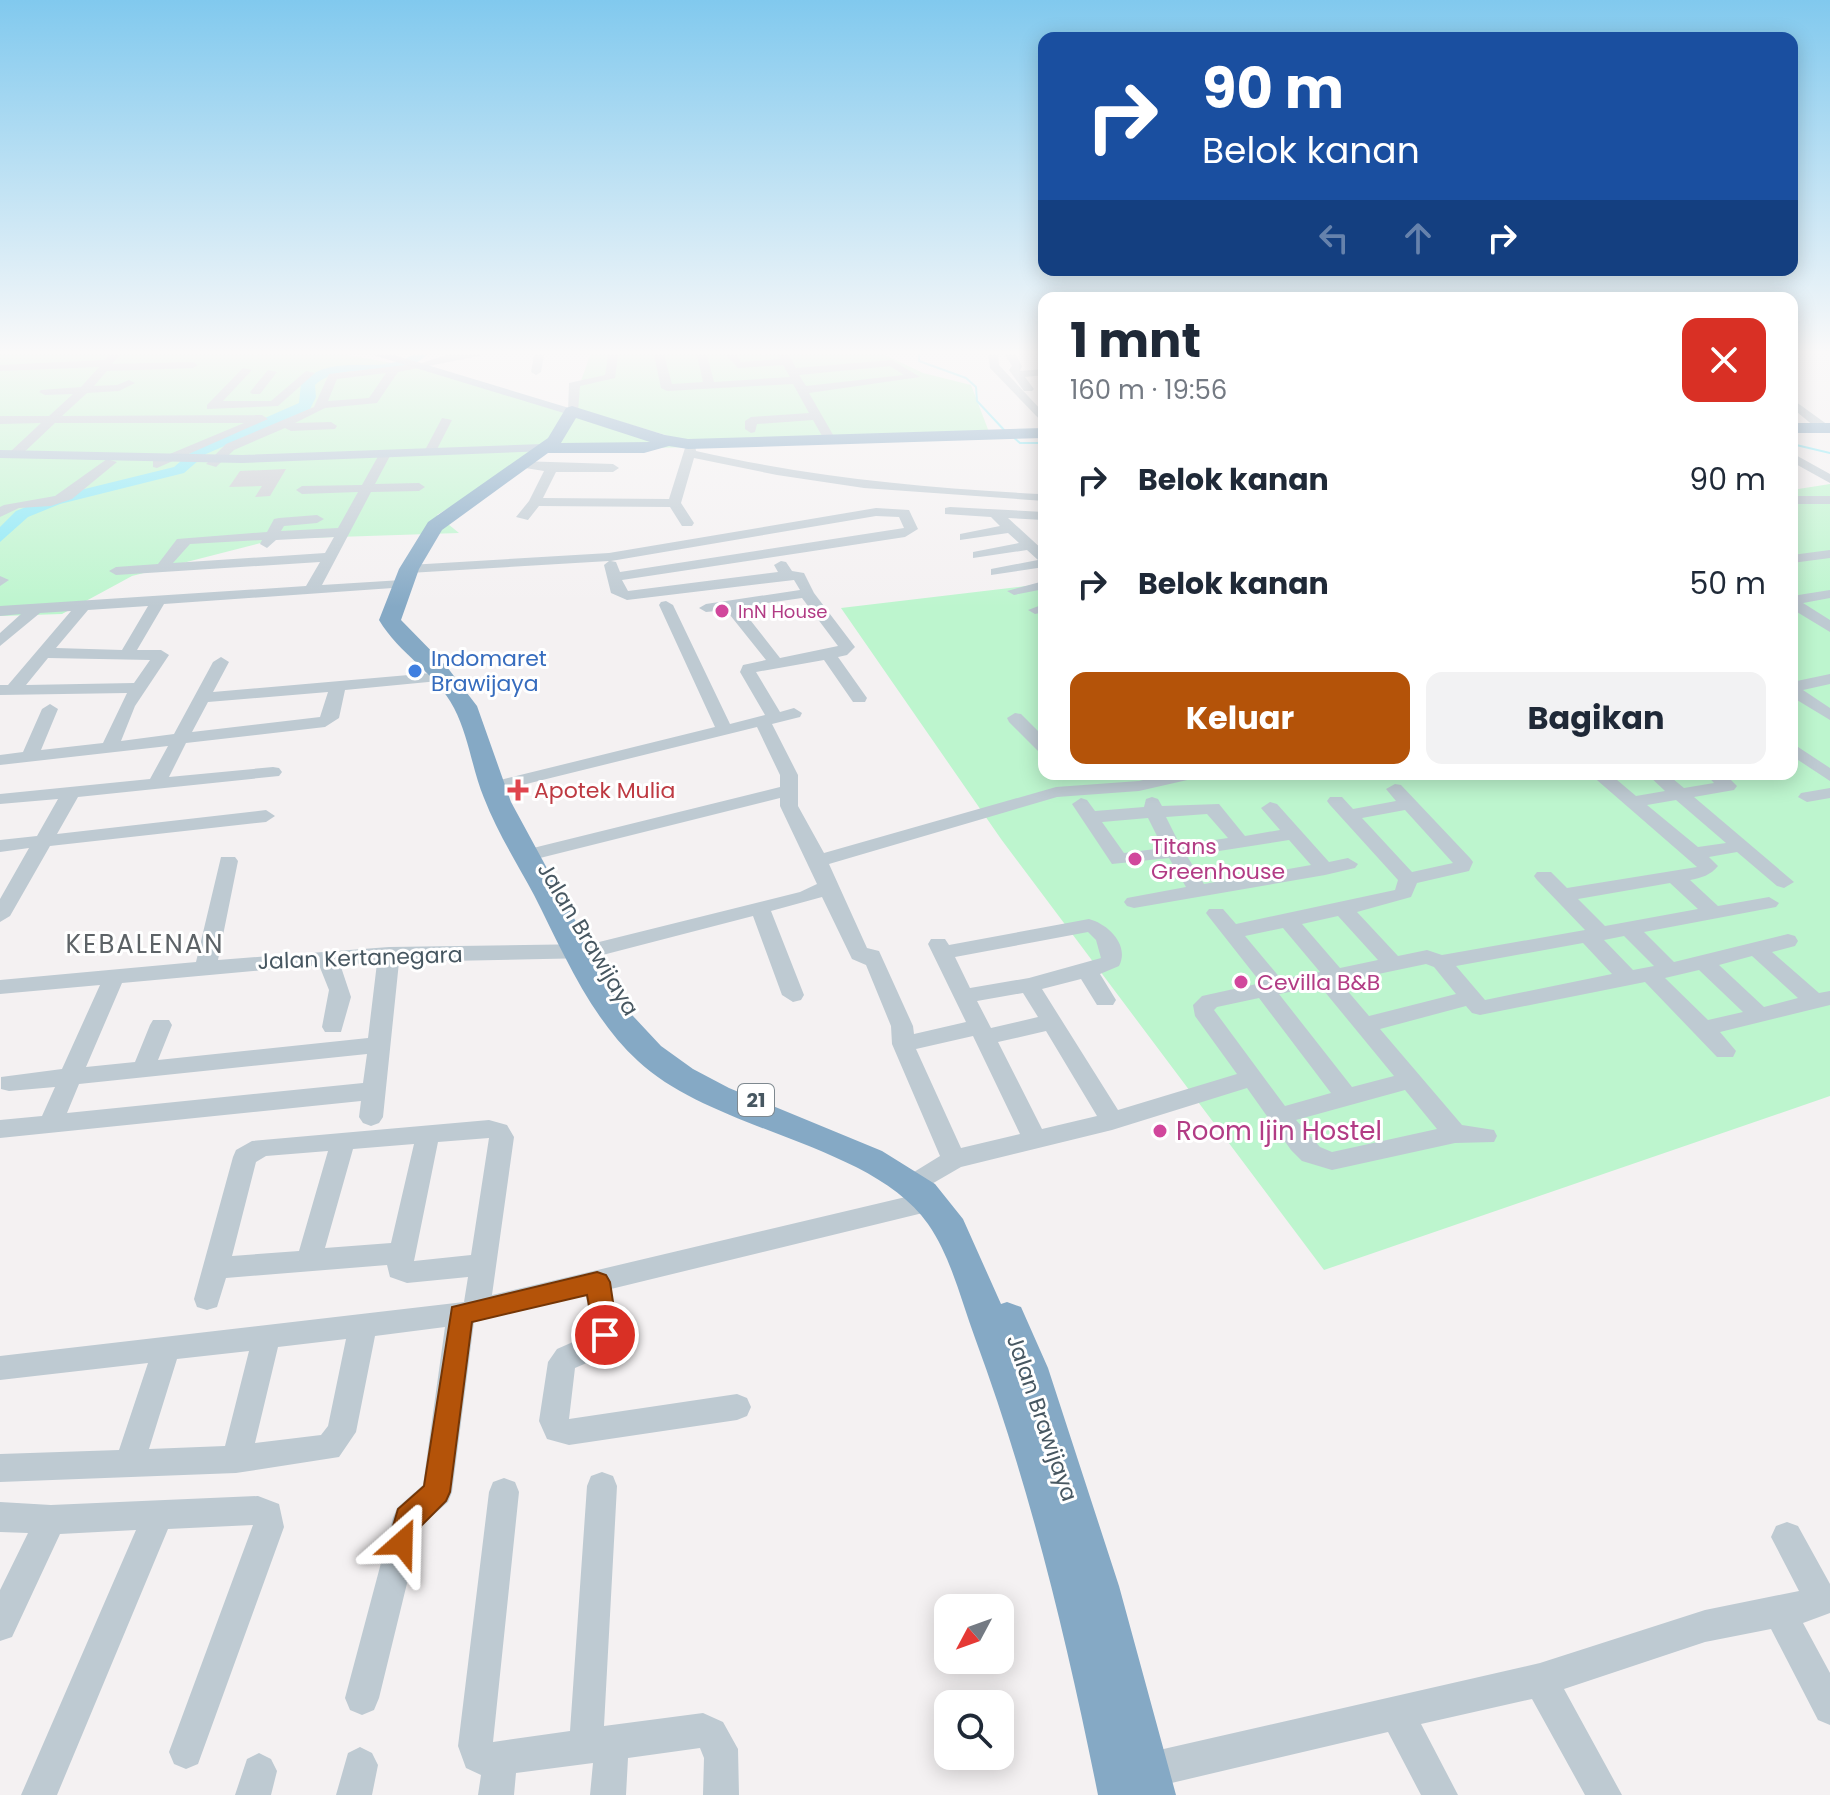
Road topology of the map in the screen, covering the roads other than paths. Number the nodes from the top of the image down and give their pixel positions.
1 (29, 439) edge
2 (221, 439) edge
3 (250, 439) edge
4 (437, 439) edge
5 (557, 439) edge
6 (658, 439) edge
7 (892, 439) edge
8 (945, 439) edge
9 (662, 440) junction
10 (830, 440) joint
11 (644, 448) junction
12 (620, 449) junction
13 (691, 451) junction
14 (430, 452) junction
15 (548, 454) junction
16 (383, 457) junction
17 (5, 459) edge
18 (1798, 460) edge
19 (211, 461) junction
20 (111, 462) junction
21 (170, 462) junction
22 (1830, 479) edge
23 (604, 485) junction
24 (419, 487) dead end
25 (367, 489) junction
26 (302, 490) dead end
27 (1830, 492) edge
28 (1798, 493) edge
29 (1038, 498) edge
30 (1798, 500) edge
31 (1830, 500) edge
32 (535, 502) junction
33 (674, 503) junction
34 (3, 509) edge
35 (950, 511) dead end
36 (994, 513) junction
37 (353, 517) junction
38 (523, 517) dead end
39 (1038, 517) edge
40 (687, 523) dead end
41 (1011, 528) junction
42 (343, 532) junction
43 (762, 534) junction
44 (269, 537) junction
45 (965, 537) dead end
46 (1038, 553) edge
47 (1830, 554) edge
48 (775, 555) junction
49 (978, 555) dead end
50 (1038, 555) edge
51 (1038, 556) edge
52 (327, 557) junction
53 (609, 557) junction
54 (1798, 558) edge
55 (262, 562) junction
56 (202, 566) junction
57 (161, 569) junction
58 (116, 571) dead end
59 (996, 572) dead end
60 (410, 574) junction
61 (787, 575) junction
62 (614, 577) junction
63 (1038, 586) edge
64 (311, 591) junction
65 (1014, 591) dead end
66 (806, 593) junction
67 (1830, 594) edge
68 (197, 600) junction
69 (1798, 600) edge
70 (157, 603) junction
71 (729, 604) junction
72 (666, 605) dead end
73 (1798, 605) edge
74 (82, 607) junction
75 (706, 608) dead end
76 (34, 610) junction
77 (0, 611) edge
78 (1830, 611) edge
79 (1810, 614) junction
80 (1830, 627) edge
81 (0, 641) edge
82 (44, 653) junction
83 (127, 654) junction
84 (828, 654) junction
85 (221, 662) dead end
86 (776, 663) junction
87 (443, 677) junction
88 (1830, 679) edge
89 (1798, 687) edge
90 (139, 688) junction
91 (8, 689) edge
92 (337, 689) junction
93 (1798, 692) edge
94 (202, 698) junction
95 (859, 698) dead end
96 (0, 704) edge
97 (50, 709) dead end
98 (794, 713) dead end
99 (1830, 715) edge
100 (1015, 718) dead end
101 (768, 719) junction
102 (724, 729) junction
103 (178, 740) junction
104 (1038, 741) edge
105 (110, 747) junction
106 (1798, 752) edge
107 (30, 756) junction
108 (0, 760) edge
109 (273, 772) dead end
110 (1830, 776) edge
111 (1075, 780) edge
112 (1181, 780) edge
113 (1606, 780) edge
114 (1663, 780) edge
115 (1722, 780) edge
116 (156, 784) junction
117 (502, 785) junction
118 (1395, 789) dead end
119 (791, 790) junction
120 (71, 793) junction
121 (1830, 793) edge
122 (1681, 795) junction
123 (1807, 797) dead end
124 (0, 799) edge
125 (1150, 802) junction
126 (1632, 802) junction
127 (1086, 804) junction
128 (1410, 804) junction
129 (1270, 808) dead end
130 (266, 816) dead end
131 (1294, 834) junction
132 (43, 841) junction
133 (1240, 841) junction
134 (0, 846) edge
135 (1742, 846) junction
136 (536, 853) junction
137 (1175, 853) junction
138 (228, 861) dead end
139 (818, 861) junction
140 (1348, 864) dead end
141 (1700, 864) junction
142 (1325, 869) junction
143 (1544, 876) dead end
144 (1674, 876) junction
145 (1408, 879) junction
146 (1784, 882) dead end
147 (828, 887) junction
148 (1198, 890) junction
149 (1563, 895) junction
150 (1134, 902) dead end
151 (1769, 903) dead end
152 (760, 909) junction
153 (2, 910) edge
154 (1343, 910) junction
155 (1216, 913) dead end
156 (1715, 914) junction
157 (1287, 919) junction
158 (1629, 929) junction
159 (1231, 932) junction
160 (1595, 935) junction
161 (1788, 941) dead end
162 (1758, 950) junction
163 (584, 952) junction
164 (389, 954) junction
165 (330, 957) junction
166 (1441, 962) junction
167 (1703, 962) junction
168 (1393, 964) junction
169 (206, 966) junction
170 (1087, 970) junction
171 (1649, 974) junction
172 (115, 975) junction
173 (1330, 977) junction
174 (1029, 985) junction
175 (0, 987) edge
176 (1270, 989) junction
177 (793, 995) dead end
178 (963, 996) junction
179 (1470, 998) junction
180 (1105, 1000) dead end
181 (1823, 1000) edge
182 (1760, 1015) junction
183 (1051, 1022) junction
184 (161, 1025) dead end
185 (1365, 1025) junction
186 (333, 1027) dead end
187 (1703, 1029) junction
188 (981, 1032) junction
189 (903, 1044) junction
190 (380, 1045) junction
191 (1725, 1051) dead end
192 (144, 1067) junction
193 (72, 1076) junction
194 (1410, 1080) junction
195 (1238, 1082) junction
196 (9, 1083) dead end
197 (372, 1091) junction
198 (1347, 1097) junction
199 (1279, 1116) junction
200 (371, 1117) dead end
201 (1112, 1121) junction
202 (50, 1124) junction
203 (0, 1129) edge
204 (428, 1133) junction
205 (1455, 1134) junction
206 (1485, 1136) dead end
207 (1035, 1139) junction
208 (343, 1140) junction
209 (954, 1159) junction
210 (927, 1190) junction
211 (401, 1253) junction
212 (309, 1260) junction
213 (483, 1265) junction
214 (215, 1268) junction
215 (597, 1282) junction
216 (207, 1299) dead end
217 (469, 1313) junction
218 (363, 1325) junction
219 (267, 1336) junction
220 (167, 1348) junction
221 (0, 1368) edge
222 (737, 1407) dead end
223 (236, 1459) junction
224 (129, 1463) junction
225 (0, 1468) edge
226 (602, 1486) dead end
227 (504, 1492) dead end
228 (158, 1515) junction
229 (0, 1517) edge
230 (51, 1520) junction
231 (1787, 1537) dead end
232 (1780, 1613) junction
233 (0, 1625) edge
234 (1540, 1680) junction
235 (362, 1698) dead end
236 (1830, 1708) edge
237 (1396, 1712) junction
238 (599, 1744) junction
239 (186, 1752) dead end
240 (501, 1757) junction
241 (1149, 1783) edge
242 (39, 1795) edge
243 (496, 1795) edge
244 (608, 1795) edge
245 (721, 1795) edge
246 (1123, 1795) edge
247 (1440, 1795) edge
248 (1604, 1795) edge

1 - 17 street
2 - 21 street
3 - 19 street
4 - 14 street
5 - 15 highway, 21
6 - 9 highway
7 - 10 highway
8 - 13 highway
9 - 10 highway
9 - 11 highway
11 - 12 highway
11 - 13 highway
12 - 15 highway
12 - 23 street
13 - 29 street
13 - 33 street
14 - 15 main road
14 - 16 main road
15 - 16 main road
15 - 23 street
15 - 32 street
15 - 60 highway, Jalan Brawijaya / 21
16 - 19 main road
16 - 25 street
17 - 20 main road
17 - 21 main road
18 - 22 street
19 - 21 main road
20 - 21 main road
20 - 34 street
23 - 32 street
23 - 33 street
24 - 25 street
25 - 26 street
25 - 37 street
27 - 28 street
30 - 31 street
32 - 38 street
33 - 40 street
35 - 36 street
36 - 39 street
36 - 41 street
37 - 42 street
37 - 44 street
41 - 45 street
41 - 46 street
42 - 44 street
42 - 52 street
43 - 48 street
43 - 48 street
43 - 53 street
44 - 55 street
44 - 57 street
47 - 54 street
48 - 61 street
48 - 62 street
49 - 50 street
51 - 59 street
52 - 55 street
52 - 64 street
53 - 60 street
53 - 62 street
55 - 56 street
56 - 57 street
56 - 68 street
57 - 58 street
60 - 64 street
60 - 87 highway, Jalan Brawijaya / 21
60 - 117 highway, Jalan Brawijaya / 21
61 - 62 street
61 - 66 street
63 - 65 street
64 - 68 street
66 - 71 street
66 - 84 street
67 - 69 street
68 - 70 street
70 - 74 street
70 - 83 street
71 - 75 street
71 - 86 street
72 - 102 street
73 - 79 street
74 - 76 street
74 - 82 street
76 - 77 street
76 - 81 street
78 - 79 street
79 - 80 street
82 - 83 street
82 - 91 street
83 - 90 street
84 - 86 street
84 - 95 street
85 - 94 street
86 - 101 street
87 - 92 street
87 - 163 highway, Jalan Brawijaya / 21
88 - 89 street
90 - 91 street
90 - 105 street
91 - 96 street
92 - 94 street
92 - 103 street
93 - 99 street
94 - 103 street
97 - 107 street
98 - 101 street
100 - 104 street
101 - 102 street
101 - 119 street
102 - 117 street
103 - 105 street
103 - 116 street
105 - 107 street
106 - 110 street
107 - 108 street
109 - 116 street
111 - 127 street
112 - 125 street
113 - 126 street
114 - 122 street
115 - 122 street
116 - 120 street
117 - 136 highway, Jalan Brawijaya / 21
118 - 128 street
119 - 136 street
119 - 139 street
120 - 124 street
120 - 132 street
121 - 123 street
122 - 126 street
122 - 135 street
125 - 127 street
125 - 127 street
125 - 133 street
125 - 137 street
126 - 141 street
127 - 137 street
127 - 139 street
128 - 145 street
128 - 145 street
129 - 131 street
130 - 132 street
131 - 133 street
131 - 142 street
132 - 134 street
132 - 153 street
133 - 137 street
135 - 141 street
135 - 146 street
136 - 163 highway, Jalan Brawijaya / 21
137 - 148 street
138 - 169 street
139 - 147 street
140 - 142 street
141 - 144 street
142 - 148 street
143 - 149 street
144 - 149 street
144 - 156 street
145 - 154 street
147 - 152 street, Jalan Kertanegara
147 - 189 street
148 - 150 street
149 - 160 street
151 - 156 street
152 - 163 street, Jalan Kertanegara
152 - 177 street
154 - 157 street
154 - 168 street
155 - 159 street
156 - 158 street
157 - 159 street
157 - 173 street
158 - 160 street
158 - 171 street
159 - 176 street
160 - 166 street
160 - 171 street
161 - 162 street
162 - 167 street
162 - 181 street
163 - 164 street, Jalan Kertanegara
163 - 210 highway, Jalan Brawijaya / 21
164 - 165 street, Jalan Kertanegara
164 - 190 street
165 - 169 street, Jalan Kertanegara
165 - 186 street
166 - 168 street
166 - 179 street
167 - 171 street
167 - 182 street
168 - 173 street
169 - 172 street, Jalan Kertanegara
170 - 174 street
170 - 178 street
170 - 180 street
171 - 179 street
171 - 187 street
172 - 175 street, Jalan Kertanegara
172 - 193 street
173 - 176 street
173 - 185 street
174 - 178 street
174 - 183 street
176 - 195 street
176 - 198 street
178 - 188 street
179 - 185 street
181 - 182 street
182 - 187 street
183 - 188 street
183 - 201 street
184 - 192 street
185 - 194 street
187 - 191 street
188 - 189 street
188 - 207 street
189 - 209 street
190 - 192 street
190 - 197 street
192 - 193 street
193 - 196 street
193 - 202 street
194 - 198 street
194 - 205 street
195 - 199 street
195 - 201 street
197 - 200 street
197 - 202 street
198 - 199 street
199 - 205 street
201 - 207 street
202 - 203 street
204 - 208 street
204 - 211 street
204 - 213 street
205 - 206 street
207 - 209 street
208 - 212 street
208 - 214 street
209 - 210 street
210 - 215 street
210 - 241 highway, Jalan Brawijaya / 21
210 - 246 highway, Jalan Brawijaya / 21
211 - 212 street
211 - 213 street
212 - 214 street
213 - 217 street
214 - 216 street
215 - 217 street
215 - 222 street
217 - 218 street
217 - 235 street
218 - 219 street
218 - 223 street
219 - 220 street
219 - 223 street
220 - 221 street
220 - 224 street
223 - 224 street
224 - 225 street
226 - 238 street
227 - 240 street
228 - 230 street
228 - 239 street
228 - 242 street
229 - 230 street
230 - 233 street
231 - 232 street
232 - 234 street
232 - 236 street
234 - 237 street
234 - 248 street
237 - 241 street
237 - 247 street
238 - 240 street
238 - 244 street
238 - 245 street
240 - 243 street

